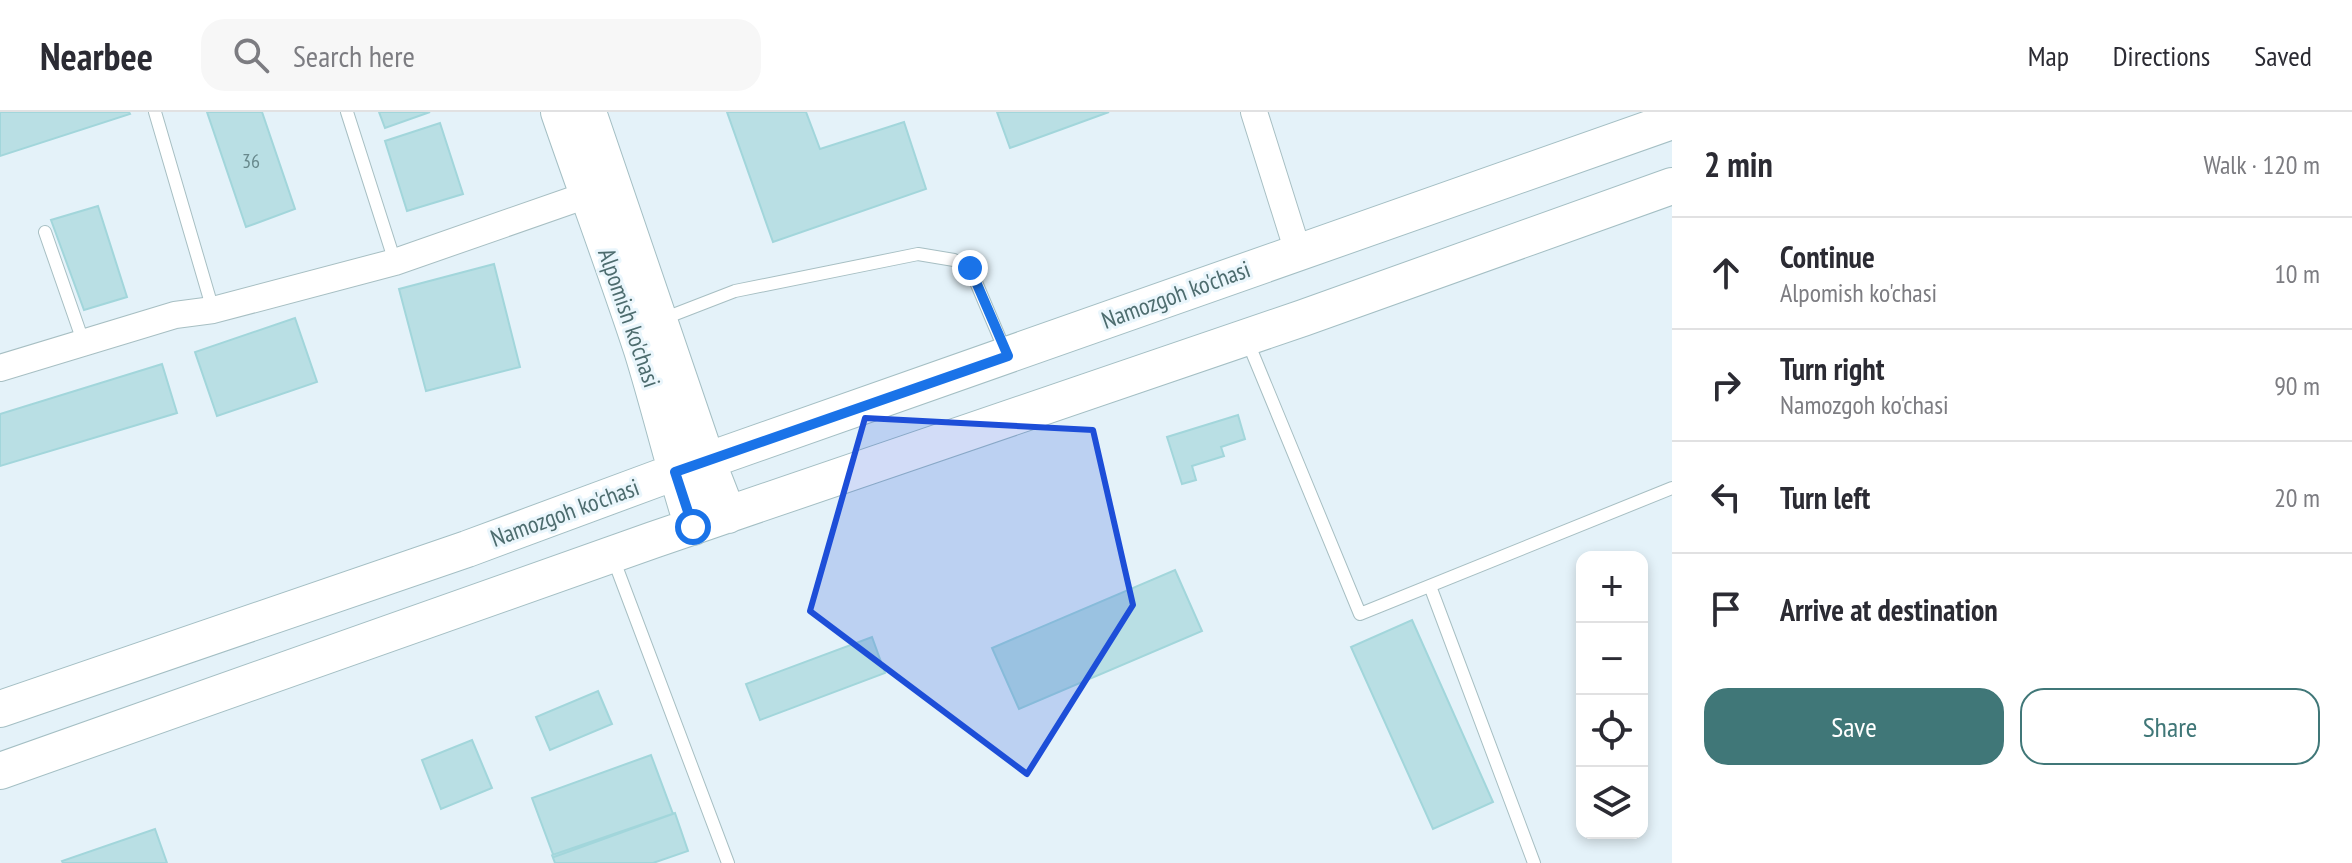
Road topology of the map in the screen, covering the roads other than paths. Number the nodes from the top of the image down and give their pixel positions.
1 (155, 112) edge
2 (347, 112) edge
3 (559, 112) edge
4 (588, 112) edge
5 (1254, 112) edge
6 (1672, 121) edge
7 (1672, 186) edge
8 (587, 195) junction
9 (45, 232) dead end
10 (1298, 252) junction
11 (395, 262) junction
12 (213, 310) junction
13 (659, 320) junction
14 (1246, 338) junction
15 (84, 344) junction
16 (1008, 356) junction
17 (0, 368) edge
18 (691, 466) junction
19 (1672, 488) edge
20 (728, 515) junction
21 (693, 527) junction
22 (612, 555) junction
23 (1430, 586) junction
24 (0, 709) edge
25 (0, 771) edge
26 (728, 863) edge
27 (1534, 863) edge

1 - 12 lane
2 - 11 lane
3 - 8 main road, Alpomish ko'chasi
4 - 13 main road
5 - 10 street
6 - 10 main road, Namozgoh ko'chasi
7 - 14 main road
8 - 11 street
8 - 18 main road, Alpomish ko'chasi
9 - 15 lane
10 - 16 main road, Namozgoh ko'chasi
11 - 12 street
12 - 15 street
13 - 16 lane
13 - 18 main road
14 - 20 main road
14 - 23 lane
15 - 17 street
16 - 18 main road, Namozgoh ko'chasi
18 - 20 main road
18 - 21 main road, Alpomish ko'chasi
18 - 24 main road, Namozgoh ko'chasi
19 - 23 lane
20 - 21 main road
21 - 22 main road
22 - 25 main road
22 - 26 lane
23 - 27 lane

